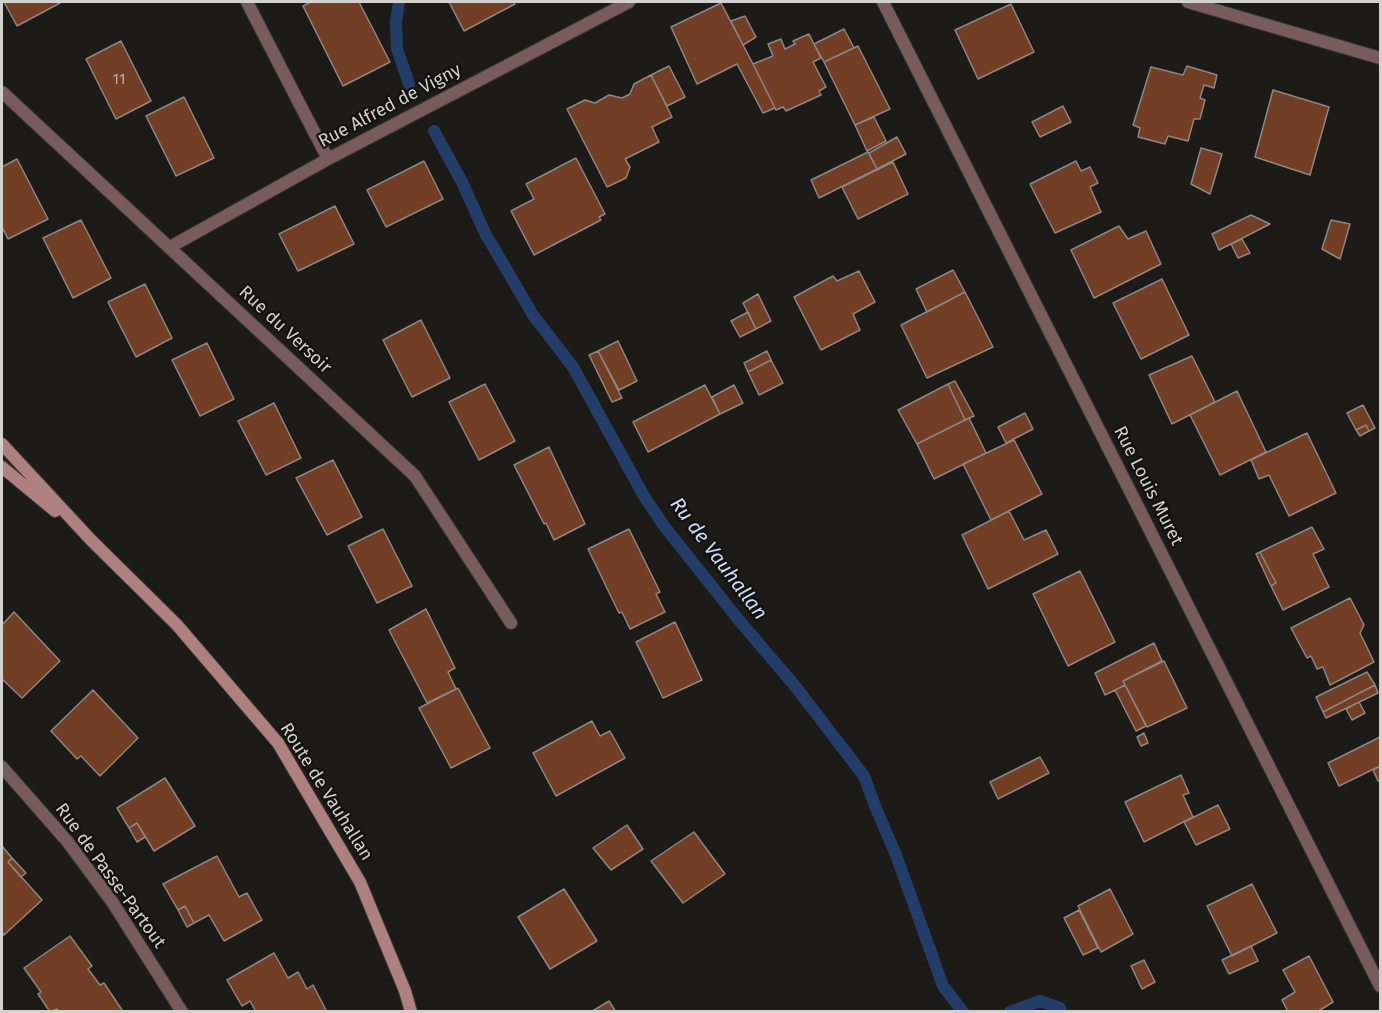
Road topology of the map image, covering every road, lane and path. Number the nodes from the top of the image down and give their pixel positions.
1 (247, 2) edge
2 (629, 2) edge
3 (883, 2) edge
4 (1188, 2) edge
5 (1380, 58) edge
6 (2, 92) edge
7 (328, 159) junction
8 (170, 248) junction
9 (2, 444) edge
10 (2, 467) edge
11 (91, 540) junction
12 (511, 623) dead end
13 (2, 767) edge
14 (1380, 986) edge
15 (182, 1011) edge
16 (411, 1011) edge

1 - 7 street
2 - 7 street, Rue Alfred de Vigny
3 - 14 street, Rue Louis Muret
4 - 5 street
6 - 8 street, Rue du Versoir
7 - 8 street, Rue Alfred de Vigny
8 - 12 street, Rue du Versoir
9 - 11 main road, Route de Vauhallan
10 - 11 main road, Route de Vauhallan
11 - 16 main road, Route de Vauhallan
13 - 15 street, Rue de Passe-Partout

